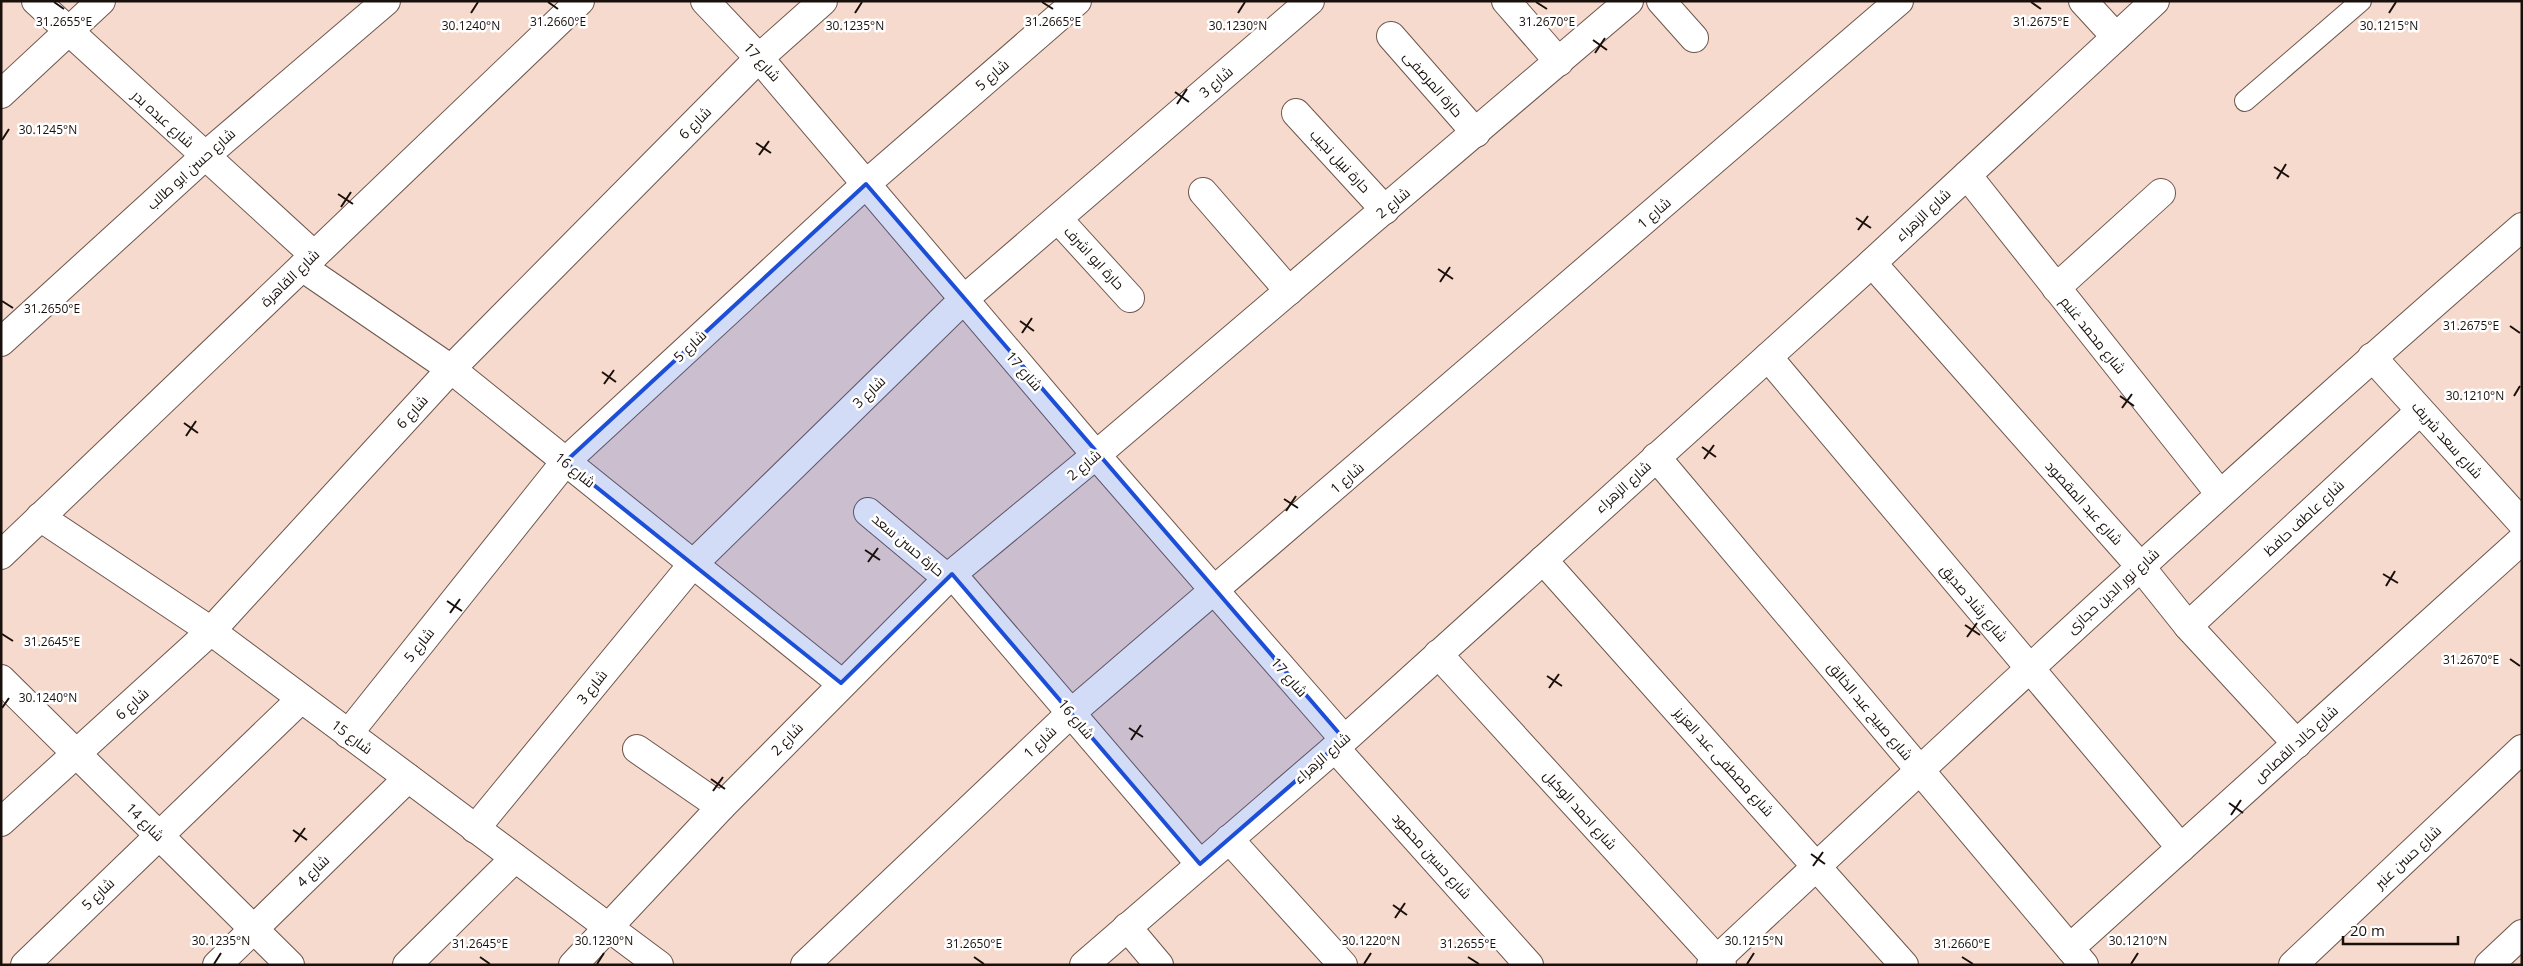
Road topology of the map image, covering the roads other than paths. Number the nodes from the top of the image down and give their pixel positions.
1 (36, 1) edge
2 (101, 1) edge
3 (386, 1) edge
4 (580, 1) edge
5 (705, 1) edge
6 (823, 1) edge
7 (1077, 1) edge
8 (1310, 1) edge
9 (1506, 1) edge
10 (1630, 1) edge
11 (1662, 1) edge
12 (1900, 1) edge
13 (2083, 1) edge
14 (2156, 1) edge
15 (2361, 1) edge
16 (67, 30) junction
17 (1391, 36) dead end
18 (2116, 36) junction
19 (1694, 38) dead end
20 (759, 58) junction
21 (1559, 62) junction
22 (1, 94) edge
23 (2245, 100) dead end
24 (1296, 113) dead end
25 (1476, 133) junction
26 (204, 156) junction
27 (1967, 174) junction
28 (866, 184) junction
29 (1202, 192) dead end
30 (2161, 193) dead end
31 (1385, 210) junction
32 (1058, 219) junction
33 (2521, 229) edge
34 (308, 261) junction
35 (1872, 263) junction
36 (2056, 288) junction
37 (1289, 291) junction
38 (1130, 298) dead end
39 (963, 300) junction
40 (1, 342) edge
41 (1768, 357) junction
42 (2372, 357) junction
43 (452, 369) junction
44 (2420, 411) junction
45 (1096, 455) junction
46 (1656, 457) junction
47 (565, 462) junction
48 (2220, 494) junction
49 (868, 512) dead end
50 (40, 517) junction
51 (2522, 523) edge
52 (2522, 540) edge
53 (1, 555) edge
54 (1543, 560) junction
55 (692, 565) junction
56 (2140, 566) junction
57 (950, 576) junction
58 (1215, 592) junction
59 (2188, 626) junction
60 (211, 631) junction
61 (1438, 654) junction
62 (2029, 668) junction
63 (1, 679) edge
64 (841, 684) junction
65 (301, 698) junction
66 (1071, 713) junction
67 (348, 734) junction
68 (1340, 744) junction
69 (2296, 744) junction
70 (637, 749) dead end
71 (77, 754) junction
72 (2518, 761) edge
73 (1921, 770) junction
74 (408, 778) junction
75 (721, 807) junction
76 (1, 822) edge
77 (476, 829) junction
78 (159, 835) junction
79 (1230, 839) junction
80 (2181, 848) junction
81 (515, 858) junction
82 (1200, 864) junction
83 (1817, 867) junction
84 (610, 928) junction
85 (1127, 928) junction
86 (254, 929) junction
87 (2522, 934) edge
88 (2077, 956) edge
89 (2496, 962) edge
90 (1717, 963) edge
91 (25, 965) edge
92 (217, 965) edge
93 (290, 965) edge
94 (407, 965) edge
95 (573, 965) edge
96 (659, 965) edge
97 (804, 965) edge
98 (1084, 965) edge
99 (1159, 965) edge
100 (1343, 965) edge
101 (1528, 965) edge
102 (1904, 965) edge
103 (2294, 965) edge

1 - 16 street, شارع عبده بدر
2 - 16 street
3 - 26 street, شارع حسن ابو طالب
4 - 34 street, شارع القاهرة
5 - 20 street, شارع 17
6 - 20 street, شارع 6
7 - 28 street, شارع 5
8 - 32 street, شارع 3
9 - 21 street
10 - 21 street, شارع 2
11 - 19 street
12 - 58 street, شارع 1
13 - 18 street
14 - 18 street, شارع الزهراء
15 - 23 lane
16 - 22 street
16 - 26 street, شارع عبده بدر
17 - 25 street, حارة المرصفى
18 - 27 street, شارع الزهراء
20 - 28 street, شارع 17
20 - 43 street, شارع 6
21 - 25 street, شارع 2
24 - 31 street, حارة نبيل نجيب
25 - 31 street, شارع 2
26 - 34 street, شارع عبده بدر
26 - 40 street, شارع حسن ابو طالب
27 - 35 street, شارع الزهراء
27 - 36 street, شارع محمد غنيم
28 - 39 street, شارع 17
28 - 47 street, شارع 5
29 - 37 street
30 - 36 street
31 - 37 street, شارع 2
32 - 38 street, حارة ابو اشرف
32 - 39 street, شارع 3
33 - 42 street, شارع نور الدين حجازى
34 - 43 street, شارع 16
34 - 50 street, شارع القاهرة
35 - 41 street, شارع الزهراء
35 - 56 street, شارع عبد المقصود
36 - 48 street, شارع محمد غنيم
37 - 45 street, شارع 2
39 - 45 street, شارع 17
39 - 55 street, شارع 3
41 - 46 street, شارع الزهراء
41 - 62 street, شارع رشاد صديق
42 - 44 street, شارع سعد شريف
42 - 48 street, شارع نور الدين حجازى
43 - 47 street, شارع 16
43 - 60 street, شارع 6
44 - 51 street, شارع سعد شريف
44 - 59 street, شارع عاطف حافظ
45 - 57 street, شارع 2
45 - 58 street, شارع 17
46 - 54 street, شارع الزهراء
46 - 73 street, شارع صبيح عبد الخالق
47 - 55 street, شارع 16
47 - 67 street, شارع 5
48 - 56 street, شارع نور الدين حجازى
49 - 57 street, حارة حسن سعد
50 - 53 street, شارع القاهرة
50 - 60 street, شارع 15
52 - 69 street, شارع خالد القصاص
54 - 61 street, شارع الزهراء
54 - 83 street, شارع مصطفى عبد العزيز
55 - 64 street, شارع 16
55 - 77 street, شارع 3
56 - 59 street, شارع عبد المقصود
56 - 62 street, شارع نور الدين حجازى
57 - 64 street, شارع 2
57 - 66 street, شارع 16
58 - 66 street, شارع 1
58 - 68 street, شارع 17
59 - 69 street, شارع عبد المقصود
60 - 65 street, شارع 15
60 - 71 street, شارع 6
61 - 68 street, شارع الزهراء
61 - 90 street, شارع احمد الوكيل
62 - 73 street, شارع نور الدين حجازى
62 - 80 street, شارع رشاد صديق
63 - 71 street, شارع 14
64 - 75 street, شارع 2
65 - 67 street, شارع 15
65 - 78 street, شارع 5
66 - 82 street, شارع 16
66 - 97 street, شارع 1
67 - 74 street, شارع 15
68 - 79 street, شارع الزهراء
68 - 101 street, شارع حسين محمود
69 - 80 street, شارع خالد القصاص
70 - 75 street
71 - 76 street, شارع 6
71 - 78 street, شارع 14
72 - 103 street, شارع حسن عنبر
73 - 83 street, شارع نور الدين حجازى
73 - 88 street, شارع صبيح عبد الخالق
74 - 77 street, شارع 15
74 - 86 street, شارع 4
75 - 84 street, شارع 2
77 - 81 street, شارع 15
78 - 86 street, شارع 14
78 - 91 street, شارع 5
79 - 82 street, شارع الزهراء
79 - 100 street
80 - 88 street, شارع خالد القصاص
81 - 84 street, شارع 15
81 - 94 street
82 - 85 street, شارع الزهراء
83 - 90 street, شارع نور الدين حجازى
83 - 102 street, شارع مصطفى عبد العزيز
84 - 95 street, شارع 2
84 - 96 street, شارع 15
85 - 98 street, شارع الزهراء
85 - 99 street
86 - 92 street, شارع 4
86 - 93 street, شارع 14
87 - 89 street

